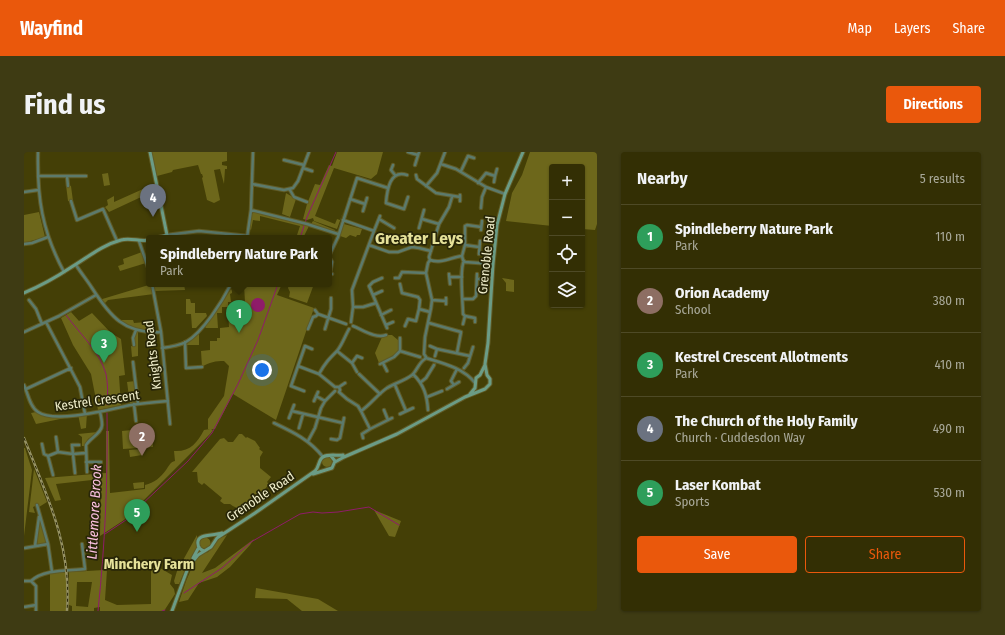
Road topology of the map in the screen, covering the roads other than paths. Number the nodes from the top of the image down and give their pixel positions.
1 (38, 152) edge
2 (150, 152) edge
3 (253, 152) edge
4 (309, 152) edge
5 (408, 152) edge
6 (444, 152) edge
7 (523, 152) edge
8 (418, 154) edge
9 (474, 158) dead end
10 (284, 160) dead end
11 (441, 164) junction
12 (393, 165) dead end
13 (415, 165) dead end
14 (304, 167) junction
15 (497, 169) dead end
16 (312, 171) dead end
17 (461, 171) junction
18 (395, 175) junction
19 (407, 175) dead end
20 (416, 175) dead end
21 (38, 176) junction
22 (67, 176) junction
23 (86, 176) dead end
24 (495, 176) junction
25 (494, 182) dead end
26 (478, 183) junction
27 (252, 184) junction
28 (68, 186) dead end
29 (426, 186) junction
30 (486, 187) junction
31 (388, 188) junction
32 (38, 190) junction
33 (290, 190) junction
34 (24, 192) edge
35 (505, 194) junction
36 (408, 197) dead end
37 (452, 197) junction
38 (367, 198) dead end
39 (350, 199) junction
40 (71, 201) dead end
41 (460, 201) dead end
42 (307, 202) dead end
43 (365, 204) junction
44 (481, 208) dead end
45 (251, 210) junction
46 (424, 210) dead end
47 (362, 211) dead end
48 (422, 219) junction
49 (343, 220) junction
50 (482, 221) dead end
51 (439, 224) junction
52 (394, 228) dead end
53 (419, 228) dead end
54 (374, 231) junction
55 (338, 234) junction
56 (167, 235) joint
57 (232, 235) edge
58 (248, 235) edge
59 (48, 237) junction
60 (146, 240) edge
61 (117, 241) junction
62 (139, 241) junction
63 (480, 241) dead end
64 (24, 244) edge
65 (369, 245) junction
66 (464, 245) junction
67 (479, 247) junction
68 (332, 249) edge
69 (431, 251) junction
70 (478, 254) dead end
71 (462, 256) junction
72 (430, 260) junction
73 (146, 261) edge
74 (464, 261) junction
75 (76, 264) junction
76 (493, 264) junction
77 (64, 272) junction
78 (426, 274) junction
79 (477, 274) dead end
80 (462, 277) junction
81 (382, 278) dead end
82 (395, 278) dead end
83 (477, 279) junction
84 (483, 279) dead end
85 (400, 284) dead end
86 (450, 284) dead end
87 (153, 287) edge
88 (229, 287) edge
89 (382, 291) dead end
90 (24, 293) edge
91 (96, 294) junction
92 (373, 295) junction
93 (331, 298) dead end
94 (463, 299) junction
95 (29, 300) dead end
96 (432, 300) junction
97 (446, 301) dead end
98 (376, 302) junction
99 (353, 307) junction
100 (419, 309) junction
101 (315, 310) dead end
102 (391, 310) dead end
103 (430, 312) junction
104 (318, 314) junction
105 (381, 315) junction
106 (465, 316) junction
107 (328, 318) junction
108 (46, 322) junction
109 (351, 322) junction
110 (393, 322) dead end
111 (475, 322) dead end
112 (428, 323) junction
113 (42, 324) junction
114 (346, 324) junction
115 (353, 326) junction
116 (405, 326) dead end
117 (308, 329) dead end
118 (325, 329) dead end
119 (348, 329) junction
120 (136, 330) junction
121 (24, 332) edge
122 (161, 332) junction
123 (461, 332) junction
124 (386, 335) dead end
125 (400, 338) dead end
126 (185, 342) junction
127 (134, 345) dead end
128 (430, 346) dead end
129 (473, 347) dead end
130 (162, 348) junction
131 (312, 349) dead end
132 (437, 349) junction
133 (337, 351) junction
134 (400, 351) junction
135 (457, 353) junction
136 (424, 354) junction
137 (435, 356) dead end
138 (470, 356) junction
139 (420, 357) junction
140 (362, 358) dead end
141 (426, 358) junction
142 (422, 360) junction
143 (133, 362) dead end
144 (352, 363) junction
145 (485, 364) junction
146 (434, 365) dead end
147 (298, 366) junction
148 (70, 368) junction
149 (202, 368) dead end
150 (464, 368) dead end
151 (457, 369) junction
152 (387, 371) dead end
153 (319, 374) junction
154 (414, 374) junction
155 (469, 375) junction
156 (479, 375) junction
157 (487, 375) junction
158 (421, 382) junction
159 (459, 382) dead end
160 (345, 383) dead end
161 (475, 383) junction
162 (24, 385) edge
163 (395, 385) junction
164 (454, 385) junction
165 (335, 387) junction
166 (339, 387) junction
167 (26, 389) junction
168 (447, 389) dead end
169 (483, 389) junction
170 (304, 391) dead end
171 (335, 391) junction
172 (442, 391) dead end
173 (318, 392) dead end
174 (339, 392) junction
175 (380, 394) junction
176 (316, 396) junction
177 (427, 397) junction
178 (465, 398) junction
179 (168, 401) junction
180 (314, 401) dead end
181 (325, 401) junction
182 (136, 404) junction
183 (294, 405) dead end
184 (413, 408) dead end
185 (384, 410) dead end
186 (428, 410) dead end
187 (292, 411) junction
188 (361, 411) junction
189 (406, 411) junction
190 (100, 412) junction
191 (85, 414) junction
192 (303, 414) junction
193 (400, 414) dead end
194 (319, 417) junction
195 (289, 418) dead end
196 (344, 418) dead end
197 (392, 418) dead end
198 (136, 420) dead end
199 (388, 420) junction
200 (274, 423) dead end
201 (343, 423) junction
202 (170, 424) dead end
203 (299, 428) dead end
204 (370, 429) junction
205 (56, 437) dead end
206 (363, 438) dead end
207 (332, 439) dead end
208 (308, 441) junction
209 (42, 444) dead end
210 (79, 444) dead end
211 (58, 452) junction
212 (85, 453) junction
213 (353, 453) junction
214 (73, 454) junction
215 (48, 456) junction
216 (331, 456) junction
217 (322, 457) junction
218 (86, 462) junction
219 (101, 462) dead end
220 (335, 462) junction
221 (320, 464) junction
222 (327, 470) junction
223 (87, 472) dead end
224 (75, 473) dead end
225 (53, 475) dead end
226 (305, 478) junction
227 (37, 506) dead end
228 (40, 514) junction
229 (227, 531) junction
230 (208, 536) junction
231 (213, 543) junction
232 (48, 544) junction
233 (82, 544) dead end
234 (35, 546) junction
235 (199, 547) junction
236 (25, 548) edge
237 (205, 551) junction
238 (189, 566) junction
239 (52, 572) junction
240 (24, 581) edge
241 (31, 581) junction
242 (36, 605) junction
243 (24, 607) edge
244 (36, 611) edge
245 (172, 611) edge

1 - 21 street
2 - 56 street
3 - 27 street
4 - 14 street
5 - 8 street
6 - 11 street
7 - 35 street, Grenoble Road
8 - 13 street
9 - 17 street
10 - 14 street
11 - 17 street
11 - 29 street
12 - 18 street
14 - 16 street
14 - 33 street
15 - 24 street
17 - 26 street
18 - 19 street
18 - 31 street
20 - 29 street
21 - 22 street
21 - 32 street
22 - 23 street
22 - 28 street
24 - 25 street
24 - 26 street
26 - 30 street
27 - 33 street
27 - 45 street
29 - 37 street
30 - 35 street
30 - 44 street
31 - 36 street
31 - 39 street
32 - 34 street
32 - 59 street
33 - 42 street
35 - 76 street, Grenoble Road
37 - 41 street
37 - 51 street
38 - 43 street
39 - 43 street
39 - 49 street
40 - 61 street
43 - 47 street
45 - 55 street
45 - 58 street
46 - 48 street
48 - 51 street
48 - 53 street
49 - 54 street
49 - 55 street
50 - 66 street
51 - 69 street
52 - 54 street
54 - 65 street
55 - 68 street
56 - 57 street
59 - 64 street
59 - 77 street
60 - 62 street
61 - 62 street
61 - 75 street
62 - 73 street
63 - 67 street
65 - 69 street
65 - 99 street
66 - 67 street
66 - 71 street
67 - 70 street
69 - 72 street
71 - 72 street
71 - 74 street
72 - 78 street
74 - 76 street
74 - 80 street
75 - 77 street
75 - 91 street
76 - 145 street, Grenoble Road
77 - 90 street
78 - 82 street
78 - 96 street
79 - 83 street
80 - 86 street
80 - 94 street
81 - 92 street
83 - 84 street
83 - 94 street
85 - 100 street
87 - 122 street, Knights Road
88 - 126 street
89 - 92 street
91 - 108 street
91 - 120 street
92 - 98 street
93 - 107 street
94 - 106 street
95 - 113 street
96 - 97 street
96 - 103 street
98 - 99 street
98 - 105 street
99 - 109 street
100 - 103 street
100 - 116 street
101 - 104 street
102 - 105 street
103 - 112 street
104 - 107 street
104 - 117 street
105 - 110 street
106 - 111 street
106 - 123 street
107 - 114 street
107 - 118 street
108 - 113 street
108 - 148 street
109 - 114 street
109 - 115 street
112 - 123 street
112 - 136 street
113 - 121 street
114 - 119 street
115 - 119 street
115 - 124 street
119 - 133 street
120 - 122 street
120 - 127 street
122 - 130 street, Knights Road
123 - 135 street
125 - 134 street
126 - 130 street
126 - 149 street
128 - 132 street
129 - 138 street
130 - 179 street, Knights Road
131 - 147 street
132 - 135 street
132 - 137 street
133 - 144 street
133 - 153 street
134 - 139 street
134 - 152 street
135 - 138 street
136 - 139 street
136 - 141 street
138 - 150 street
139 - 142 street
140 - 144 street
141 - 142 street
141 - 151 street
142 - 154 street
143 - 182 street
144 - 175 street
145 - 156 street, Grenoble Road
145 - 157 street, Grenoble Road
146 - 158 street
147 - 153 street
147 - 170 street
148 - 167 street
148 - 191 street
151 - 155 street
151 - 164 street
153 - 165 street
154 - 158 street
154 - 163 street
155 - 156 street
155 - 161 street
156 - 157 street
156 - 161 street
157 - 169 street
158 - 177 street
159 - 164 street
160 - 166 street
161 - 169 street
161 - 178 street
162 - 167 street, Kestrel Crescent
163 - 175 street
163 - 189 street
164 - 168 street
165 - 166 street
165 - 171 street
166 - 174 street
167 - 191 street, Kestrel Crescent
169 - 178 street
171 - 174 street
171 - 181 street
172 - 177 street
173 - 176 street
174 - 188 street
175 - 188 street
176 - 180 street
176 - 181 street
177 - 186 street
178 - 213 street
179 - 182 street, Kestrel Crescent
179 - 202 street, Knights Road
181 - 194 street
182 - 190 street, Kestrel Crescent
182 - 198 street
183 - 187 street
184 - 189 street
185 - 199 street
187 - 192 street
187 - 195 street
188 - 204 street
189 - 193 street
190 - 191 street, Kestrel Crescent
190 - 212 street
192 - 194 street
192 - 203 street
194 - 201 street
194 - 208 street
196 - 201 street
197 - 199 street
199 - 204 street
200 - 208 street
201 - 207 street
204 - 206 street
205 - 211 street
208 - 217 street
209 - 215 street
210 - 214 street
211 - 214 street
211 - 215 street
212 - 214 street
212 - 218 street
213 - 216 street
213 - 220 street
214 - 224 street
215 - 225 street
216 - 217 street
216 - 220 street
217 - 221 street
218 - 219 street
218 - 223 street
220 - 222 street
221 - 222 street
221 - 226 street, Grenoble Road
222 - 226 street, Grenoble Road
226 - 229 street, Grenoble Road
227 - 228 street
228 - 232 street
228 - 234 street
229 - 230 street, Grenoble Road
229 - 231 street, Grenoble Road
230 - 231 street
230 - 235 street
231 - 237 street
232 - 234 street
232 - 239 street
233 - 239 street
234 - 236 street
235 - 237 street
235 - 238 street
237 - 238 street
238 - 245 street
239 - 241 street
240 - 241 street
241 - 242 street
242 - 243 street
242 - 244 street

